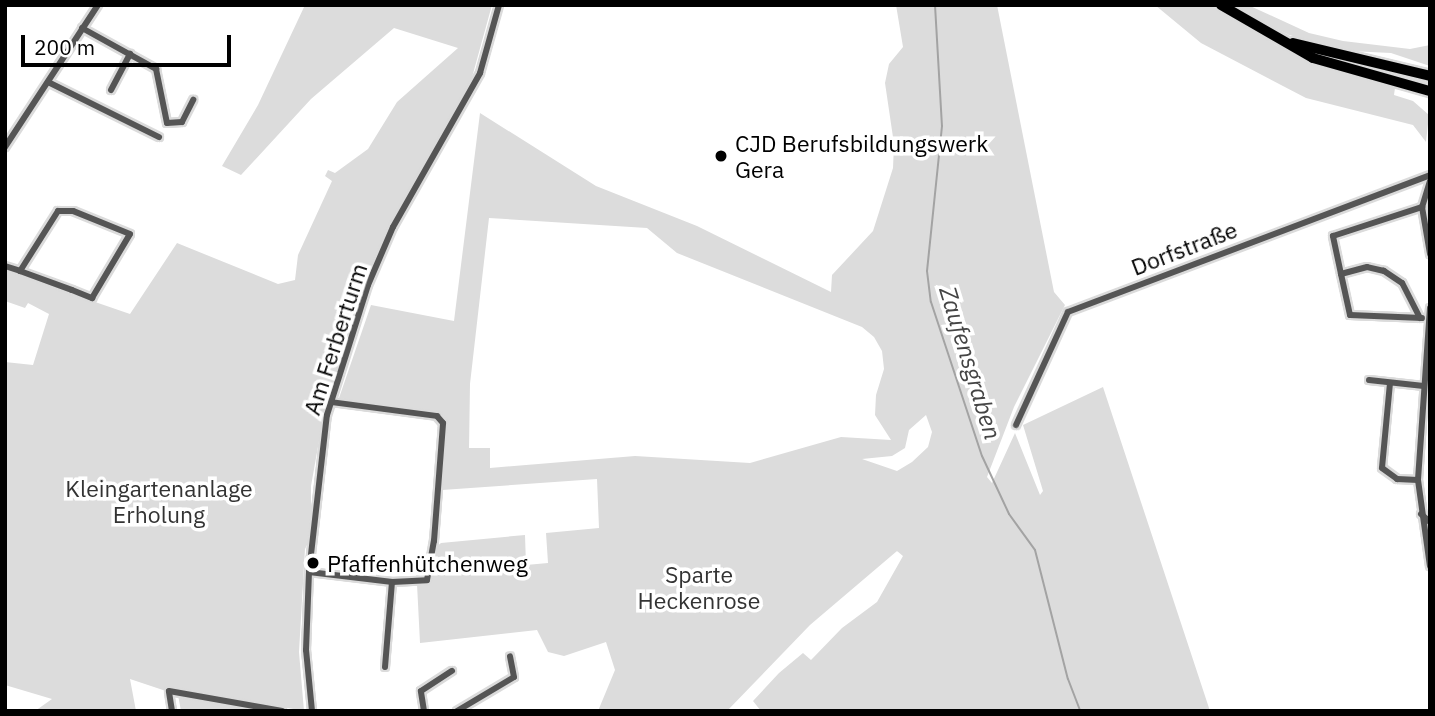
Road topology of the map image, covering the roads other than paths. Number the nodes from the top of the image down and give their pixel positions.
1 (98, 5) edge
2 (499, 5) edge
3 (1221, 5) edge
4 (82, 28) junction
5 (1280, 40) junction
6 (130, 54) junction
7 (1430, 76) edge
8 (48, 82) junction
9 (111, 90) dead end
10 (1430, 91) edge
11 (193, 100) dead end
12 (159, 137) dead end
13 (5, 147) edge
14 (1430, 175) edge
15 (1430, 181) edge
16 (1422, 207) junction
17 (1430, 254) edge
18 (5, 266) edge
19 (20, 271) junction
20 (1341, 274) junction
21 (1430, 308) edge
22 (1424, 318) junction
23 (1369, 380) dead end
24 (1390, 383) junction
25 (1426, 383) edge
26 (331, 402) junction
27 (1016, 425) dead end
28 (1418, 480) junction
29 (1421, 514) junction
30 (1430, 522) edge
31 (1430, 566) edge
32 (309, 572) junction
33 (392, 582) junction
34 (510, 656) dead end
35 (385, 667) dead end
36 (452, 671) dead end
37 (172, 711) edge
38 (282, 711) edge
39 (312, 711) edge
40 (424, 711) edge
41 (457, 711) edge

1 - 4 street
2 - 26 street, Am Ferberturm
3 - 5 main road
4 - 6 street
4 - 8 street
5 - 7 main road
5 - 10 main road
6 - 9 street
6 - 11 street
8 - 12 street
8 - 13 street
14 - 27 street, Dorfstraße
15 - 16 street
16 - 17 street
16 - 20 street
18 - 19 street
19 - 19 street
20 - 22 street
20 - 22 street
21 - 22 street
22 - 25 street
23 - 24 street
24 - 25 street
24 - 28 street
25 - 28 street
26 - 32 street, Am Ferberturm
26 - 33 street
28 - 29 street
29 - 30 street
29 - 31 street
32 - 33 street
32 - 39 street, Am Ferberturm
33 - 35 street
34 - 41 street
36 - 40 street
37 - 38 street

